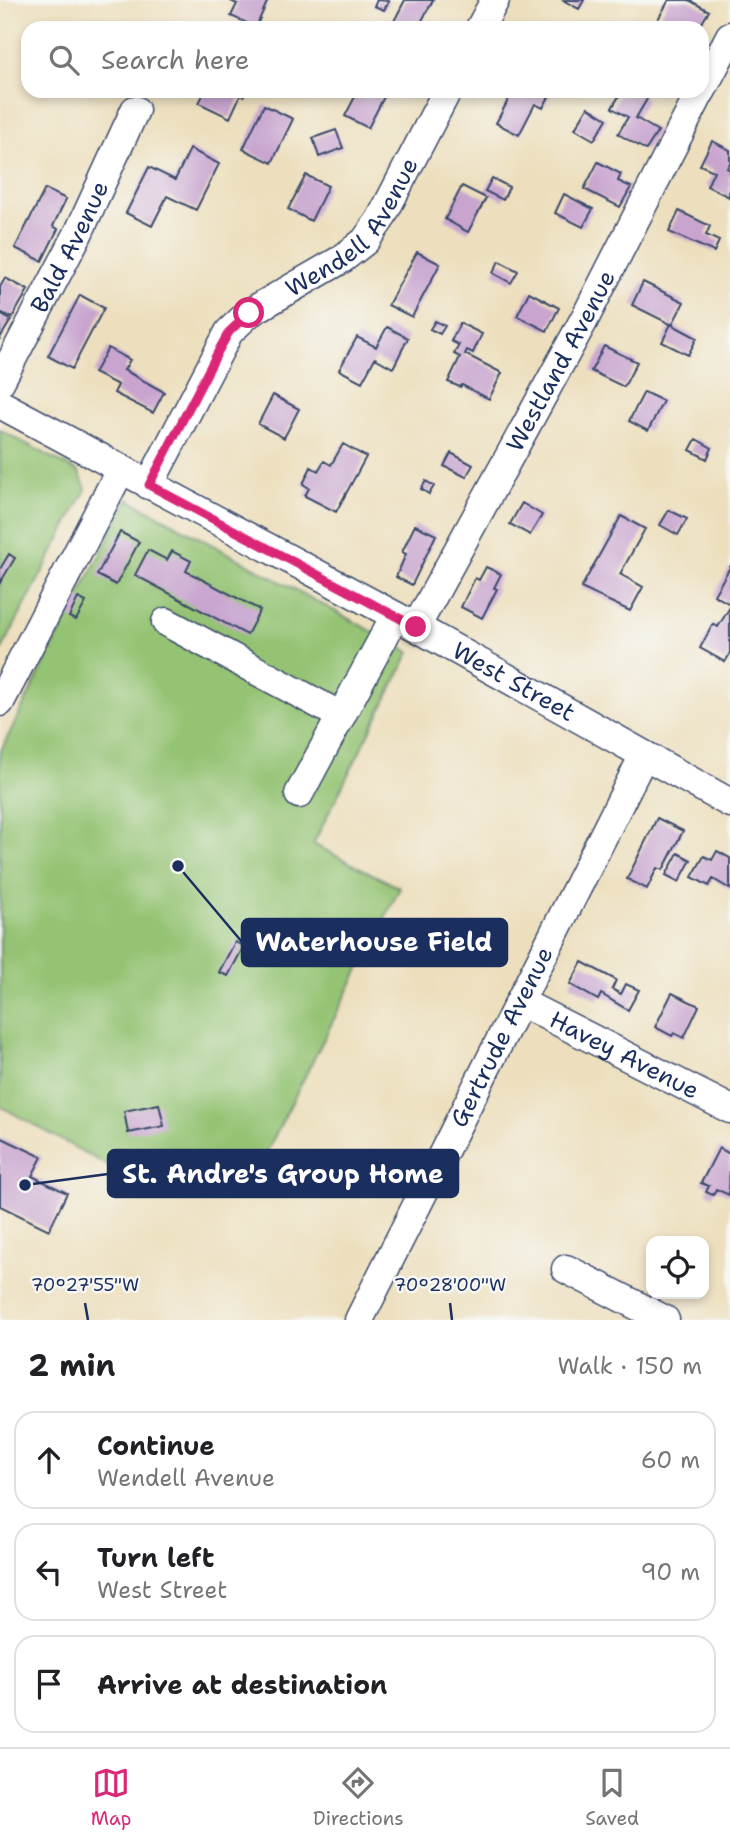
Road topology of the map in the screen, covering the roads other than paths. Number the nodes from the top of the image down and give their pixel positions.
1 (495, 0) edge
2 (484, 21) edge
3 (730, 36) edge
4 (709, 76) edge
5 (443, 98) edge
6 (698, 98) edge
7 (135, 110) dead end
8 (0, 382) edge
9 (0, 404) edge
10 (121, 470) junction
11 (149, 485) junction
12 (166, 622) dead end
13 (406, 622) junction
14 (0, 702) edge
15 (341, 716) junction
16 (645, 755) junction
17 (299, 794) dead end
18 (730, 803) edge
19 (520, 1002) junction
20 (730, 1109) edge
21 (566, 1269) dead end
22 (359, 1320) edge
23 (665, 1320) edge

1 - 2 street
3 - 4 street, Westland Avenue
5 - 11 street, Wendell Avenue
6 - 13 street, Westland Avenue
7 - 8 street, Bald Avenue
9 - 10 street, West Street
10 - 11 street, West Street
10 - 14 street
11 - 13 street, West Street
12 - 15 street
13 - 15 street, Westland Avenue
13 - 16 street, West Street
15 - 17 street, Westland Avenue
16 - 18 street, West Street
16 - 19 street, Gertrude Avenue
19 - 20 street, Havey Avenue
19 - 22 street, Gertrude Avenue
21 - 23 street

